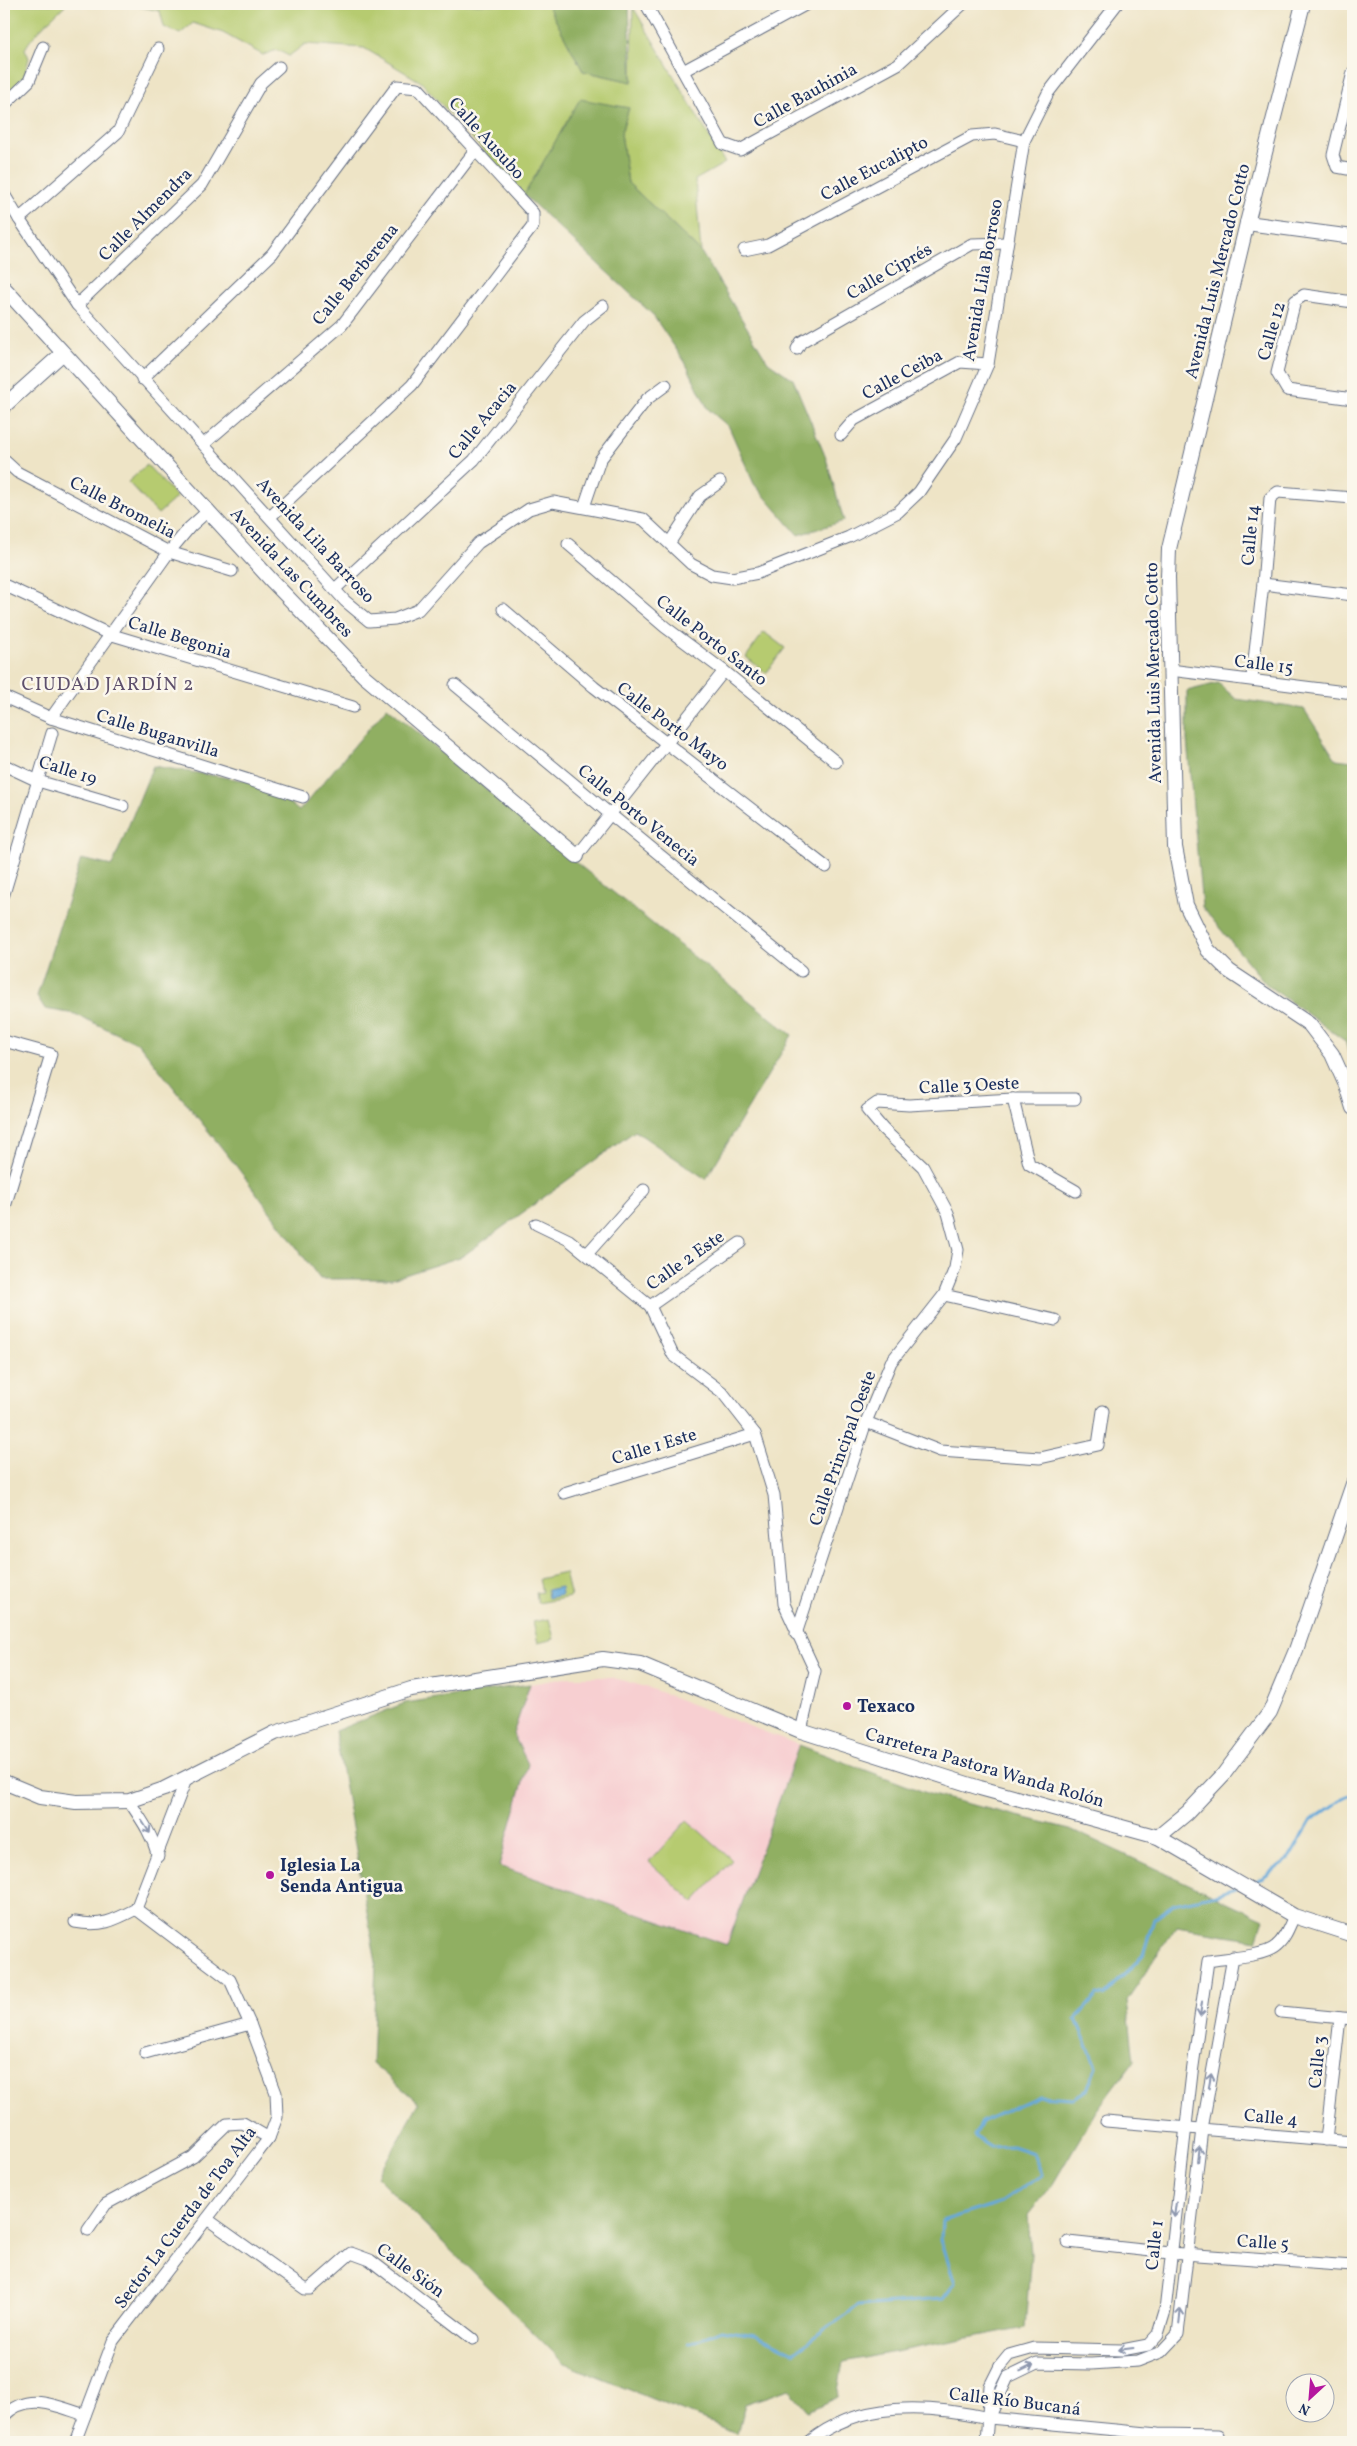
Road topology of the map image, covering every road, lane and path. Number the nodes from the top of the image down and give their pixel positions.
1 (646, 4) edge
2 (807, 4) edge
3 (963, 4) edge
4 (1117, 4) edge
5 (1303, 4) edge
6 (42, 47) dead end
7 (158, 49) dead end
8 (279, 67) dead end
9 (683, 71) junction
10 (1353, 74) edge
11 (4, 105) edge
12 (1024, 141) junction
13 (474, 152) junction
14 (1353, 170) edge
15 (4, 194) edge
16 (19, 220) junction
17 (1247, 223) junction
18 (1353, 237) edge
19 (1007, 243) junction
20 (744, 250) dead end
21 (4, 288) edge
22 (1353, 302) edge
23 (77, 305) junction
24 (603, 306) dead end
25 (797, 349) dead end
26 (63, 353) junction
27 (988, 364) junction
28 (142, 379) junction
29 (666, 385) dead end
30 (1353, 399) edge
31 (4, 406) edge
32 (841, 435) dead end
33 (204, 444) junction
34 (4, 460) edge
35 (720, 482) dead end
36 (1353, 498) edge
37 (584, 507) junction
38 (209, 510) junction
39 (270, 517) junction
40 (849, 537) joint
41 (670, 542) junction
42 (568, 544) dead end
43 (169, 552) junction
44 (232, 571) dead end
45 (1263, 584) junction
46 (4, 585) edge
47 (335, 589) junction
48 (1353, 595) edge
49 (503, 609) dead end
50 (109, 634) junction
51 (1170, 670) junction
52 (724, 671) junction
53 (1254, 680) junction
54 (455, 685) dead end
55 (1353, 693) edge
56 (4, 698) edge
57 (352, 707) dead end
58 (51, 718) junction
59 (52, 733) dead end
60 (666, 743) junction
61 (836, 762) dead end
62 (4, 765) edge
63 (38, 780) junction
64 (303, 797) dead end
65 (123, 806) dead end
66 (610, 814) junction
67 (577, 856) joint
68 (826, 867) dead end
69 (4, 894) edge
70 (801, 971) dead end
71 (4, 1041) edge
72 (1013, 1099) junction
73 (1075, 1099) dead end
74 (1353, 1108) edge
75 (867, 1110) joint
76 (644, 1190) dead end
77 (1076, 1191) dead end
78 (4, 1210) edge
79 (536, 1224) dead end
80 (740, 1243) dead end
81 (586, 1254) junction
82 (944, 1295) junction
83 (650, 1306) junction
84 (1055, 1320) dead end
85 (1104, 1411) dead end
86 (866, 1422) junction
87 (755, 1434) junction
88 (1353, 1484) edge
89 (564, 1493) dead end
90 (796, 1634) junction
91 (801, 1731) junction
92 (187, 1777) junction
93 (4, 1782) edge
94 (122, 1802) junction
95 (1158, 1837) junction
96 (158, 1856) junction
97 (136, 1909) junction
98 (1294, 1916) junction
99 (75, 1922) dead end
100 (1353, 1935) edge
101 (1233, 1957) junction
102 (1281, 2012) dead end
103 (1340, 2018) junction
104 (1353, 2020) edge
105 (250, 2024) junction
106 (145, 2052) dead end
107 (1106, 2120) dead end
108 (1186, 2127) junction
109 (1202, 2129) junction
110 (269, 2138) junction
111 (1326, 2140) junction
112 (1353, 2142) edge
113 (206, 2220) junction
114 (88, 2230) dead end
115 (1068, 2242) dead end
116 (1170, 2253) junction
117 (1186, 2254) junction
118 (1353, 2266) edge
119 (473, 2339) dead end
120 (85, 2415) junction
121 (4, 2416) edge
122 (989, 2418) junction
123 (76, 2442) edge
124 (809, 2442) edge
125 (986, 2442) edge
126 (1218, 2442) edge

1 - 9 street, Calle Bauhinia
2 - 9 street
3 - 9 street, Calle Bauhinia
4 - 12 street, Avenida Lila Borroso
5 - 17 street, Avenida Luis Mercado Cotto
6 - 11 street
7 - 16 street
8 - 23 street, Calle Almendra
10 - 14 street
12 - 19 street, Avenida Lila Borroso
12 - 20 street, Calle Eucalipto
13 - 28 street, Calle Ausubo
13 - 33 street, Calle Berberena
13 - 39 street, Calle Ausubo
15 - 16 street, Avenida Lila Barroso
16 - 23 street, Avenida Lila Barroso
17 - 18 street
17 - 51 street, Avenida Luis Mercado Cotto
19 - 25 street, Calle Ciprés
19 - 27 street, Avenida Lila Borroso
21 - 26 street, Avenida Las Cumbres
22 - 30 street, Calle 12
23 - 28 street, Avenida Lila Barroso
24 - 47 street, Calle Acacia
26 - 31 street
26 - 38 street, Avenida Las Cumbres
27 - 32 street, Calle Ceiba
27 - 40 street, Avenida Lila Borroso
28 - 33 street, Avenida Lila Barroso
29 - 37 street
33 - 39 street, Avenida Lila Barroso
34 - 43 street, Calle Bromelia
35 - 41 street
36 - 45 street, Calle 14
37 - 41 street, Avenida Lila Barroso
37 - 47 street, Avenida Lila Barroso
38 - 43 street
38 - 67 street, Avenida Las Cumbres
39 - 47 street, Avenida Lila Barroso
40 - 41 street, Avenida Lila Barroso
42 - 52 street, Calle Porto Santo
43 - 44 street, Calle Bromelia
43 - 50 street
45 - 48 street, Calle 14
45 - 53 street, Calle 14
46 - 50 street, Calle Begonia
49 - 60 street, Calle Porto Mayo
50 - 57 street, Calle Begonia
50 - 58 street
51 - 53 street, Calle 15
51 - 74 street, Avenida Luis Mercado Cotto
52 - 60 street
52 - 61 street, Calle Porto Santo
53 - 55 street, Calle 15
54 - 66 street, Calle Porto Venecia
56 - 58 street, Calle Buganvilla
58 - 64 street, Calle Buganvilla
59 - 63 street
60 - 66 street
60 - 68 street, Calle Porto Mayo
62 - 63 street, Calle 19
63 - 65 street, Calle 19
63 - 69 street
66 - 67 street
66 - 70 street, Calle Porto Venecia
71 - 78 street
72 - 73 street, Calle 3 Oeste
72 - 75 street, Calle 3 Oeste
72 - 77 street
75 - 82 street, Calle Principal Oeste
76 - 81 street
79 - 81 street
80 - 83 street, Calle 2 Este
81 - 83 street
82 - 84 street
82 - 86 street, Calle Principal Oeste
83 - 87 street
85 - 86 street
86 - 90 street, Calle Principal Oeste
87 - 89 street, Calle 1 Este
87 - 90 street
88 - 95 street
90 - 91 street
91 - 92 street, Carretera Pastora Wanda Rolón
91 - 95 street, Carretera Pastora Wanda Rolón
92 - 94 street, Carretera Pastora Wanda Rolón
92 - 96 street
93 - 94 street, Carretera Pastora Wanda Rolón
94 -> 96 street
95 - 98 street, Carretera Pastora Wanda Rolón
96 - 97 street
97 - 99 street
97 - 105 street, Sector La Cuerda de Toa Alta
98 - 100 street, Carretera Pastora Wanda Rolón
98 - 101 street, Calle 1
101 -> 108 street, Calle 1
109 -> 101 street, Calle 1
102 - 103 street
103 - 104 street
103 - 111 street, Calle 3
105 - 106 street
105 - 110 street, Sector La Cuerda de Toa Alta
107 - 108 street, Calle 4
108 - 109 street, Calle 4
108 -> 116 street, Calle 1
109 - 111 street, Calle 4
117 -> 109 street, Calle 1
110 - 113 street, Sector La Cuerda de Toa Alta
110 - 114 street
111 - 112 street, Calle 4
113 - 119 street, Calle Sión
113 - 120 street, Sector La Cuerda de Toa Alta
115 - 116 street, Calle 5
116 - 117 street, Calle 5
116 -> 122 street, Calle 1
117 - 118 street, Calle 5
122 -> 117 street, Calle 1
120 - 121 street
120 - 123 street, Sector La Cuerda de Toa Alta
122 - 124 street, Calle Río Bucaná
122 - 125 street, Calle 1
122 - 126 street, Calle Río Bucaná

